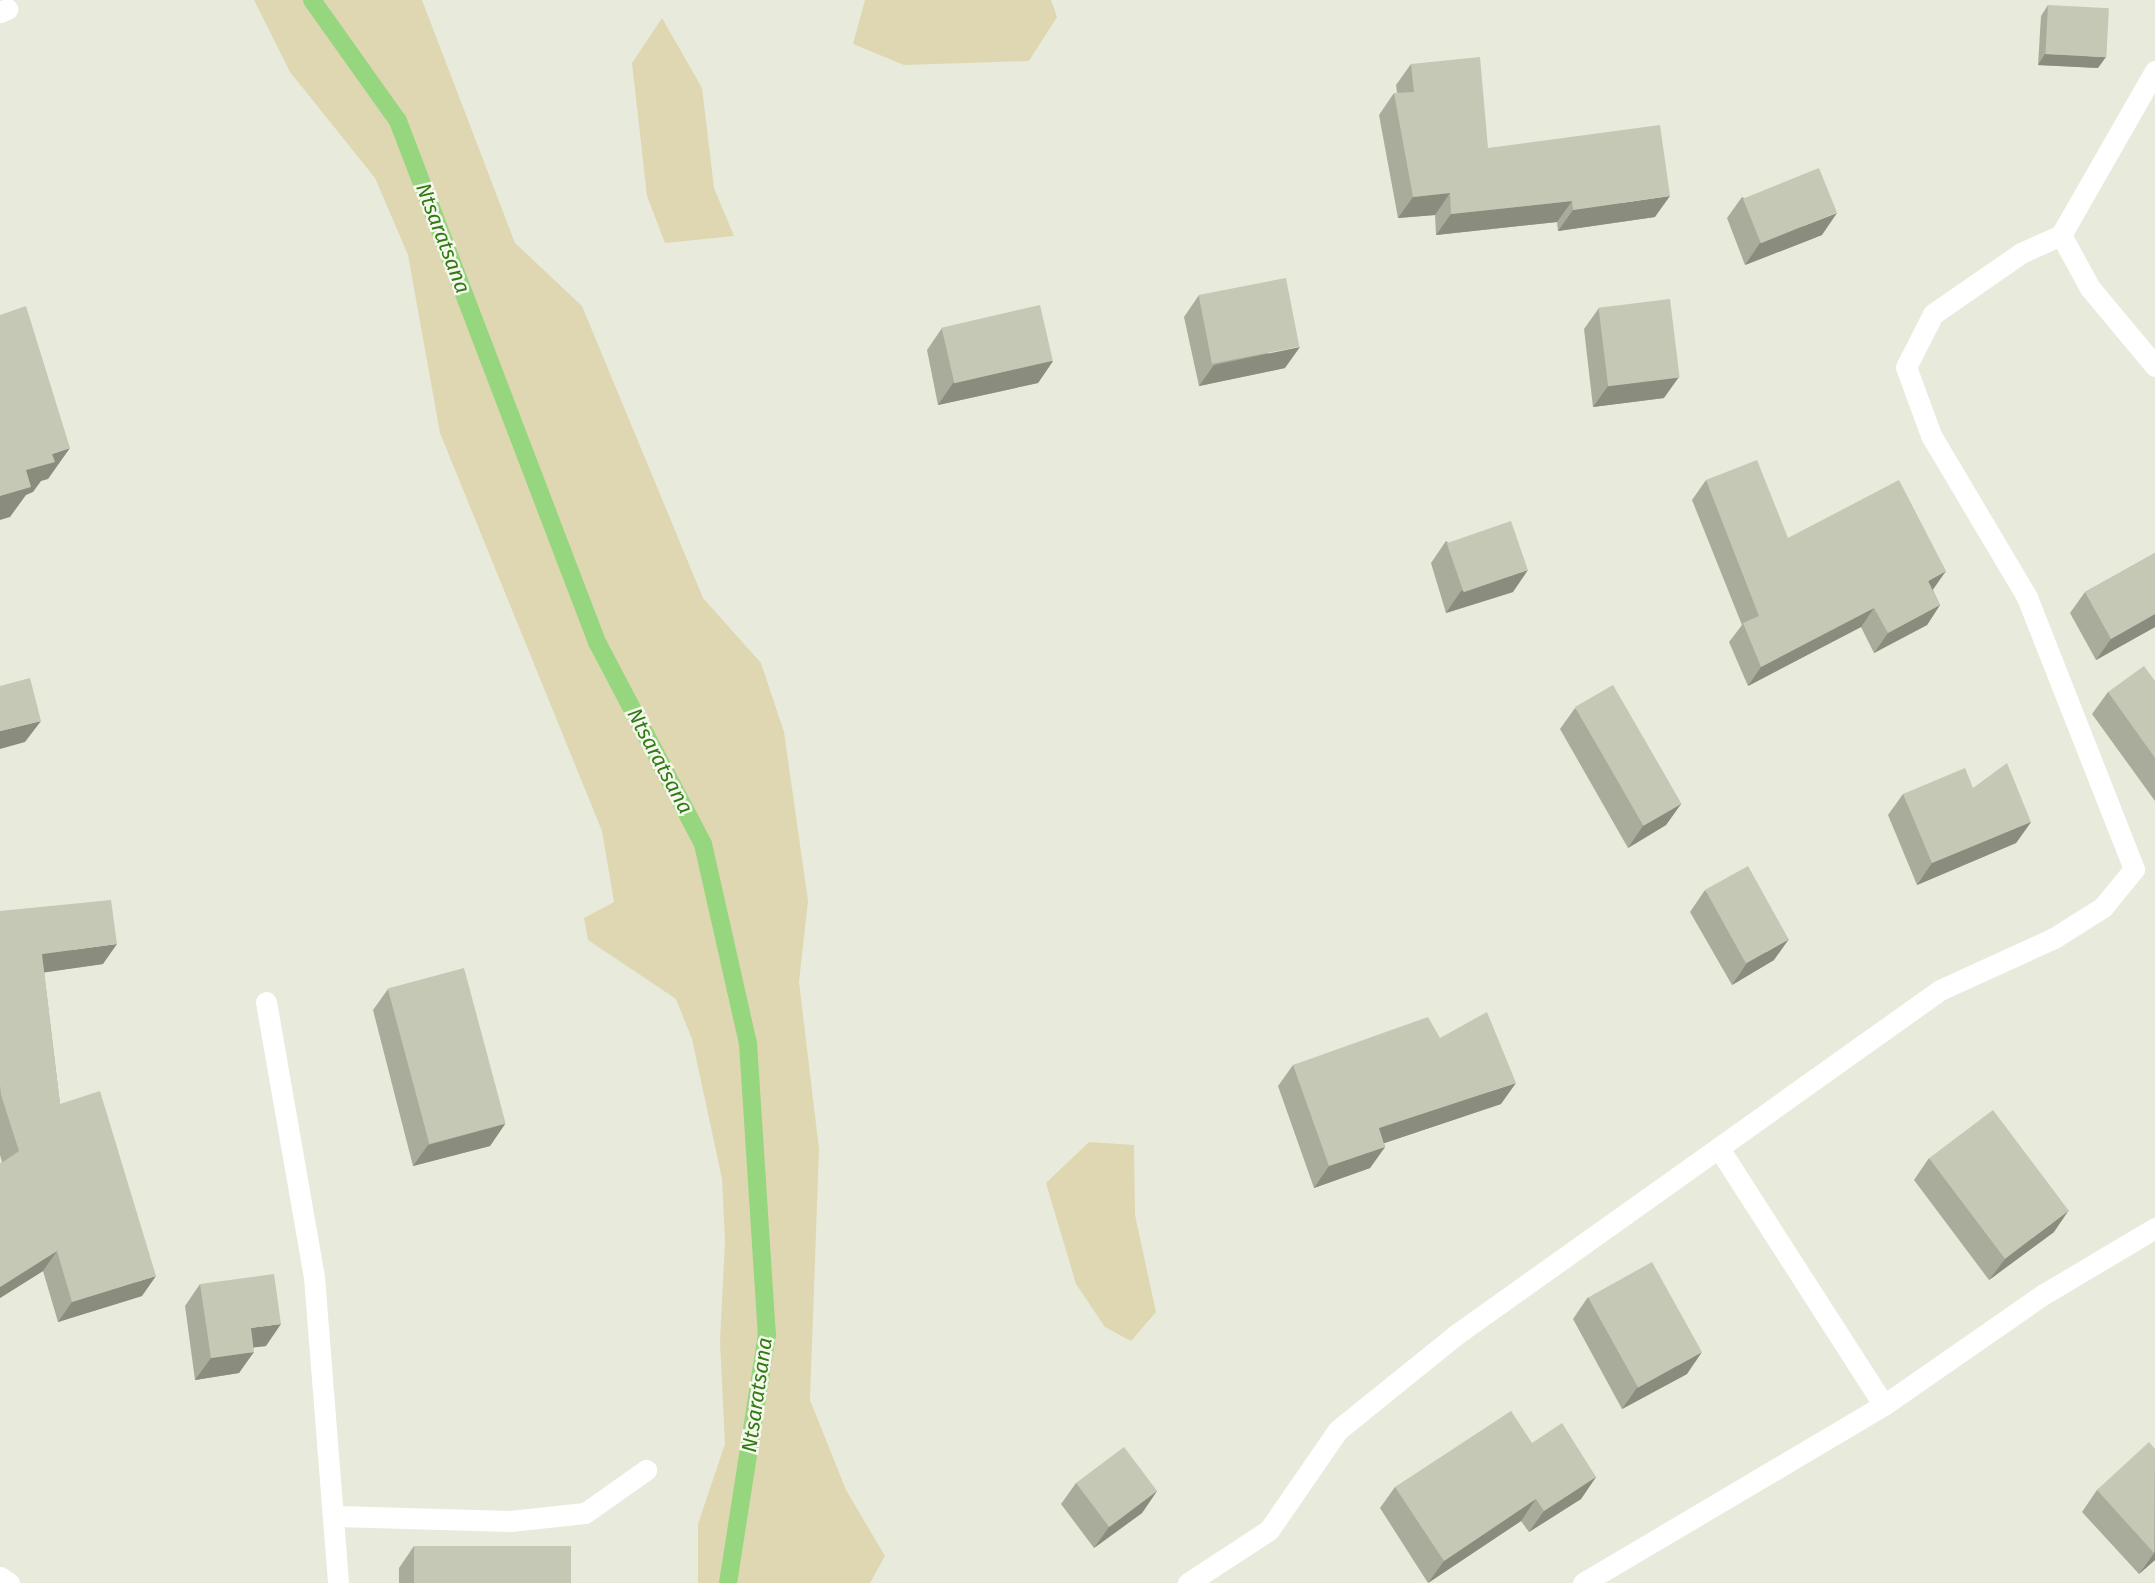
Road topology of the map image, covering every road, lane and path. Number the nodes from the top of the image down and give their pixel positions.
1 (2155, 71) edge
2 (2061, 235) junction
3 (2155, 366) edge
4 (266, 1002) dead end
5 (1720, 1150) junction
6 (2155, 1228) edge
7 (1884, 1405) junction
8 (646, 1469) dead end
9 (337, 1516) junction
10 (0, 1577) edge
11 (9, 1583) edge
12 (338, 1583) edge
13 (1188, 1583) edge
14 (1583, 1583) edge

1 - 2 street
2 - 3 street
2 - 5 street
4 - 9 street
5 - 7 street
5 - 13 street
6 - 7 street
7 - 14 street
8 - 9 street
9 - 12 street
10 - 11 street

